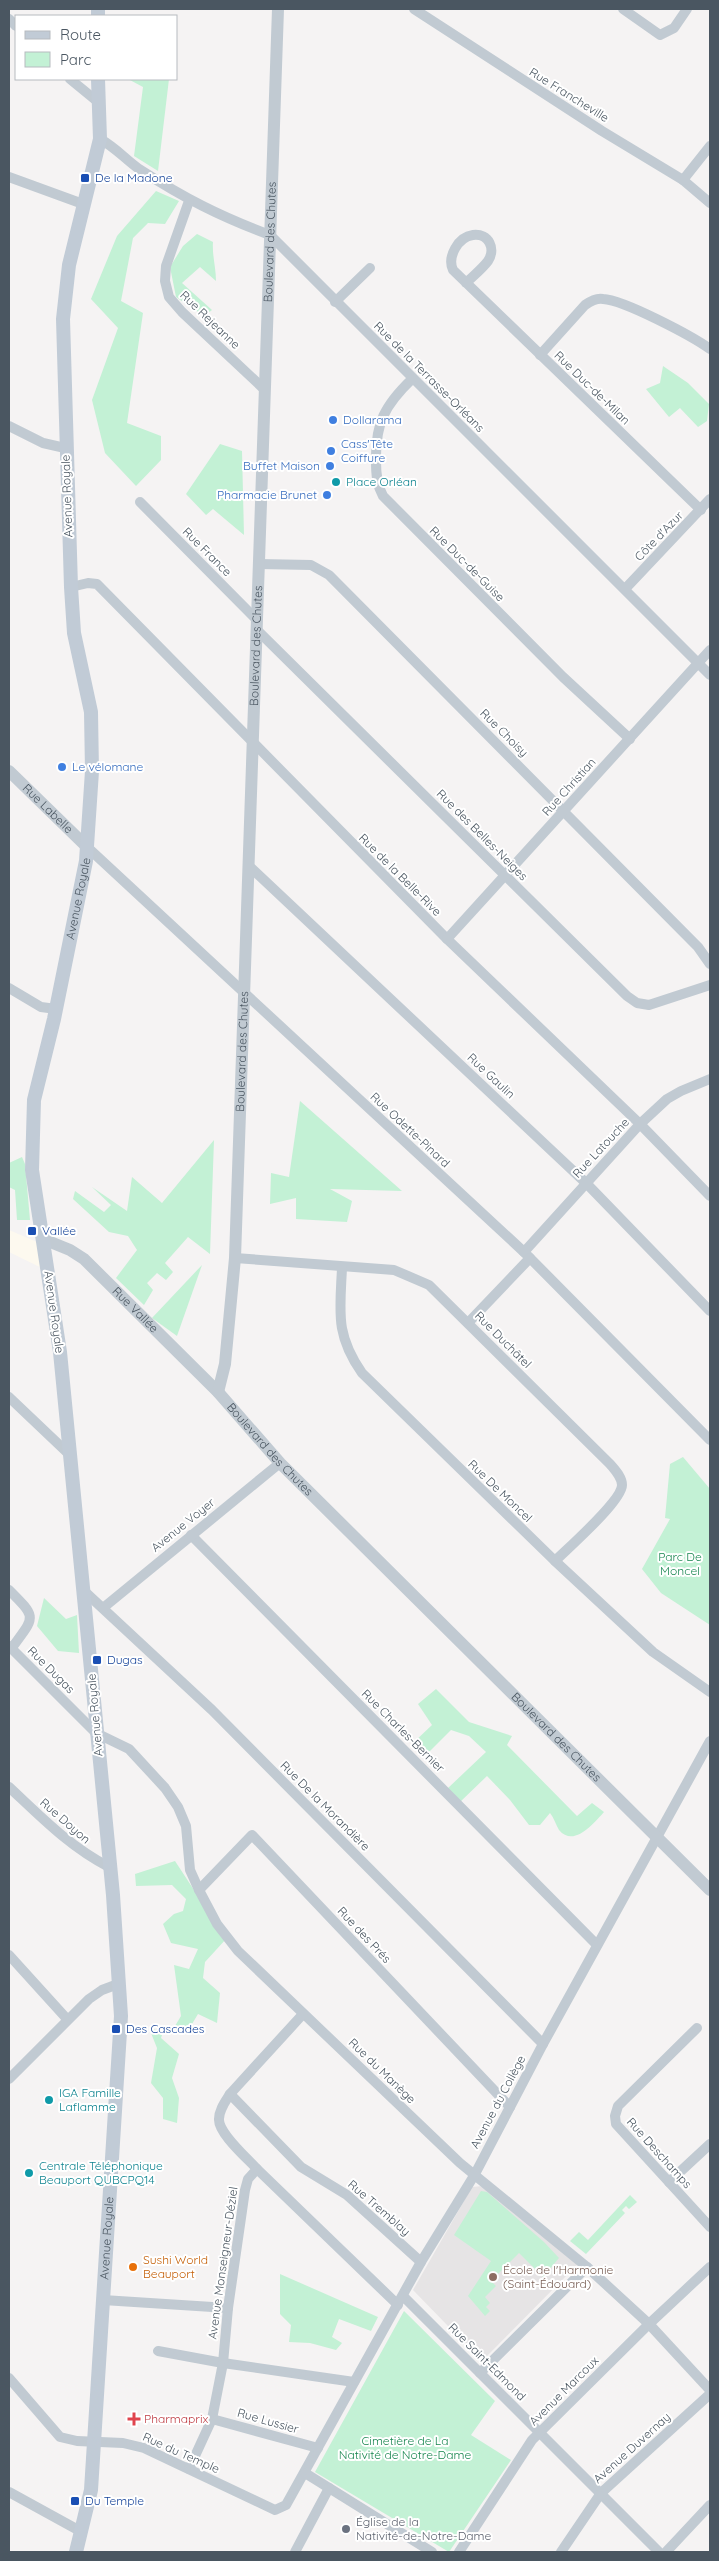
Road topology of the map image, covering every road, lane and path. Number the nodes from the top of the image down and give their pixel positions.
1 (278, 9) edge
2 (414, 9) edge
3 (623, 9) edge
4 (687, 9) edge
5 (71, 80) edge
6 (98, 80) edge
7 (98, 102) junction
8 (100, 139) junction
9 (710, 146) edge
10 (9, 177) edge
11 (683, 180) junction
12 (190, 201) junction
13 (710, 203) edge
14 (83, 204) junction
15 (270, 235) junction
16 (370, 268) dead end
17 (466, 283) junction
18 (335, 302) junction
19 (710, 349) edge
20 (540, 355) junction
21 (412, 379) junction
22 (264, 389) junction
23 (9, 426) edge
24 (65, 448) junction
25 (710, 499) edge
26 (140, 502) dead end
27 (702, 510) junction
28 (259, 564) junction
29 (71, 587) junction
30 (625, 589) junction
31 (256, 625) junction
32 (710, 650) edge
33 (699, 664) junction
34 (710, 675) edge
35 (630, 739) junction
36 (253, 743) junction
37 (9, 771) edge
38 (564, 811) junction
39 (86, 846) junction
40 (248, 865) junction
41 (505, 875) junction
42 (447, 940) junction
43 (710, 964) edge
44 (710, 985) edge
45 (9, 988) edge
46 (244, 995) junction
47 (56, 1008) junction
48 (710, 1079) edge
49 (640, 1124) junction
50 (586, 1183) junction
51 (710, 1196) edge
52 (43, 1239) junction
53 (527, 1255) junction
54 (235, 1258) junction
55 (342, 1268) junction
56 (710, 1311) edge
57 (468, 1323) junction
58 (218, 1392) junction
59 (9, 1397) edge
60 (710, 1440) edge
61 (69, 1454) junction
62 (280, 1463) junction
63 (191, 1535) junction
64 (555, 1561) junction
65 (9, 1590) edge
66 (84, 1590) junction
67 (103, 1608) junction
68 (10, 1648) edge
69 (710, 1692) edge
70 (96, 1733) junction
71 (710, 1741) edge
72 (9, 1787) edge
73 (657, 1837) junction
74 (109, 1867) junction
75 (199, 1890) junction
76 (710, 1890) edge
77 (597, 1945) junction
78 (9, 1955) edge
79 (118, 1984) junction
80 (303, 2014) junction
81 (67, 2019) junction
82 (697, 2028) dead end
83 (543, 2044) junction
84 (9, 2078) edge
85 (230, 2094) junction
86 (510, 2107) junction
87 (710, 2144) edge
88 (257, 2169) junction
89 (475, 2174) junction
90 (669, 2182) junction
91 (710, 2227) edge
92 (421, 2262) junction
93 (587, 2267) junction
94 (710, 2267) edge
95 (102, 2300) junction
96 (400, 2301) junction
97 (228, 2308) junction
98 (649, 2324) junction
99 (158, 2351) dead end
100 (223, 2363) junction
101 (480, 2373) junction
102 (9, 2378) edge
103 (354, 2382) junction
104 (710, 2392) edge
105 (212, 2419) junction
106 (540, 2432) junction
107 (94, 2442) junction
108 (318, 2448) junction
109 (189, 2469) junction
110 (304, 2473) junction
111 (329, 2488) junction
112 (9, 2492) edge
113 (601, 2493) junction
114 (710, 2505) edge
115 (276, 2510) joint
116 (80, 2531) junction
117 (76, 2552) edge
118 (294, 2552) edge
119 (432, 2552) edge
120 (460, 2552) edge
121 (561, 2552) edge
122 (659, 2552) edge
123 (666, 2552) edge

1 - 15 street, Boulevard des Chutes
2 - 11 street, Rue Francheville
3 - 4 street
5 - 7 street
6 - 7 main road, Avenue Royale
7 - 8 main road, Avenue Royale
8 - 12 street, Rue de la Terrasse-Orléans
8 - 14 main road, Avenue Royale
9 - 11 street
10 - 14 street
11 - 13 street, Rue Francheville
12 - 15 street, Rue de la Terrasse-Orléans
12 - 22 street, Rue Rejeanne
14 - 24 main road, Avenue Royale
15 - 18 street, Rue de la Terrasse-Orléans
15 - 22 street, Boulevard des Chutes
16 - 18 street
17 - 17 street, Rue Duc-de-Milan
17 - 20 street, Rue Duc-de-Milan
18 - 21 street, Rue de la Terrasse-Orléans
19 - 20 street
20 - 27 street, Rue Duc-de-Milan
21 - 30 street, Rue de la Terrasse-Orléans
21 - 35 street, Rue Duc-de-Guise
22 - 28 street, Boulevard des Chutes
23 - 24 street
24 - 29 main road, Avenue Royale
25 - 27 street, Côte d'Azur
26 - 31 street, Rue France
27 - 30 street, Côte d'Azur
28 - 31 street, Boulevard des Chutes
28 - 38 street, Rue Choisy
29 - 36 street, Rue de la Belle-Rive
29 - 39 main road, Avenue Royale
30 - 33 street, Rue de la Terrasse-Orléans
31 - 36 street, Boulevard des Chutes
31 - 41 street, Rue des Belles-Neiges
32 - 33 street, Rue Christian
33 - 34 street, Rue de la Terrasse-Orléans
33 - 35 street, Rue Christian
35 - 38 street, Rue Christian
36 - 40 street, Boulevard des Chutes
36 - 42 street, Rue de la Belle-Rive
37 - 39 street, Rue Labelle
38 - 41 street, Rue Christian
38 - 43 street, Rue Choisy
39 - 46 street, Rue Odette-Pinard
39 - 47 main road, Avenue Royale
40 - 46 street, Boulevard des Chutes
40 - 50 street, Rue Gaulin
41 - 42 street, Rue Christian
41 - 44 street, Rue des Belles-Neiges
42 - 49 street, Rue de la Belle-Rive
45 - 47 street
46 - 53 street, Rue Odette-Pinard
46 - 54 street, Boulevard des Chutes
47 - 52 main road, Avenue Royale
48 - 49 street, Rue Latouche
49 - 50 street, Rue Latouche
49 - 51 street, Rue de la Belle-Rive
50 - 53 street, Rue Latouche
50 - 56 street, Rue Gaulin
52 - 58 street, Rue Vallée
52 - 61 main road, Avenue Royale
53 - 57 street, Rue Latouche
53 - 60 street, Rue Odette-Pinard
54 - 55 street, Rue Duchâtel
54 - 58 street, Boulevard des Chutes
55 - 57 street, Rue Duchâtel
55 - 64 street, Rue De Moncel
57 - 64 street, Rue Duchâtel
58 - 62 street, Boulevard des Chutes
59 - 61 street
61 - 66 main road, Avenue Royale
62 - 63 street, Avenue Voyer
62 - 73 street, Boulevard des Chutes
63 - 67 street, Avenue Voyer
63 - 77 street, Rue Charles-Bernier
64 - 69 street, Rue De Moncel
65 - 68 street
66 - 67 street, Rue De la Morandière
66 - 70 main road, Avenue Royale
67 - 83 street, Rue De la Morandière
68 - 70 street, Rue Dugas
70 - 74 main road, Avenue Royale
70 - 75 street, Rue du Manège
71 - 73 street, Avenue du Collège
72 - 74 street, Rue Doyon
73 - 76 street, Boulevard des Chutes
73 - 77 street, Avenue du Collège
74 - 79 main road, Avenue Royale
75 - 80 street, Rue du Manège
75 - 86 street, Rue des Prés
77 - 83 street, Avenue du Collège
78 - 81 street
79 - 81 street
79 - 95 main road, Avenue Royale
80 - 85 street
80 - 89 street, Rue du Manège
81 - 84 street
82 - 90 street, Rue Deschamps
83 - 86 street, Avenue du Collège
85 - 88 street
85 - 92 street, Rue Tremblay
86 - 89 street, Avenue du Collège
87 - 90 street
88 - 96 street, Rue Saint-Edmond
88 - 97 street, Avenue Monseigneur-Déziel
89 - 92 street, Avenue du Collège
89 - 93 street, Rue du Manège
90 - 91 street, Rue Deschamps
92 - 96 street, Avenue du Collège
93 - 98 street, Rue du Manège
93 - 101 street
94 - 98 street, Avenue Marcoux
95 - 97 street
95 - 107 main road, Avenue Royale
96 - 101 street, Rue Saint-Edmond
96 - 103 street, Avenue du Collège
97 - 100 street, Avenue Monseigneur-Déziel
98 - 104 street, Rue du Manège
98 - 106 street, Avenue Marcoux
99 - 100 street
100 - 103 street
100 - 105 street, Avenue Monseigneur-Déziel
101 - 106 street, Rue Saint-Edmond
102 - 107 street, Rue du Temple
103 - 108 street, Avenue du Collège
104 - 113 street, Avenue Duvernay
105 - 108 street, Rue Lussier
105 - 109 street, Avenue Monseigneur-Déziel
106 - 113 street, Rue Saint-Edmond
106 - 120 street, Avenue Marcoux
107 - 109 street, Rue du Temple
107 - 116 main road, Avenue Royale
108 - 110 street, Avenue du Collège
109 - 115 street, Rue du Temple
110 - 111 street
110 - 115 street, Avenue du Collège
111 - 118 street
111 - 119 street
112 - 116 street
113 - 121 street, Avenue Duvernay
113 - 122 street, Rue Saint-Edmond
114 - 123 street
116 - 117 main road, Avenue Royale

